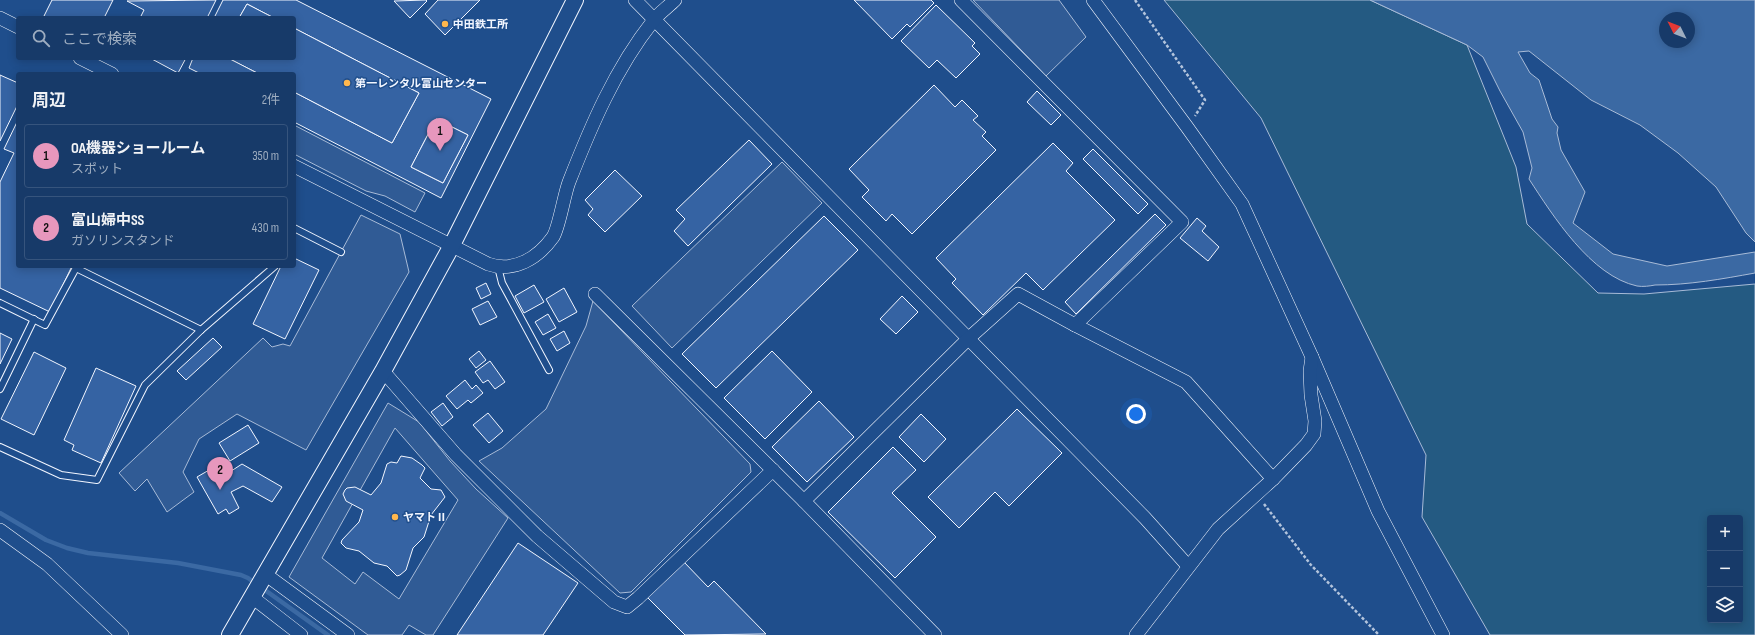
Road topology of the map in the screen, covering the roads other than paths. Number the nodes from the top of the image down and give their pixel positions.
1 (575, 0) edge
2 (635, 0) edge
3 (675, 0) edge
4 (961, 0) edge
5 (1093, 0) edge
6 (0, 18) edge
7 (654, 20) junction
8 (16, 26) edge
9 (84, 60) edge
10 (108, 72) edge
11 (296, 167) edge
12 (296, 230) edge
13 (451, 247) junction
14 (341, 252) dead end
15 (498, 267) junction
16 (75, 268) edge
17 (78, 268) edge
18 (272, 268) edge
19 (595, 294) dead end
20 (0, 303) edge
21 (34, 319) junction
22 (1075, 325) junction
23 (201, 330) junction
24 (969, 338) junction
25 (1312, 357) junction
26 (549, 370) dead end
27 (383, 371) junction
28 (0, 389) edge
29 (0, 448) edge
30 (773, 470) junction
31 (1273, 479) junction
32 (804, 501) junction
33 (0, 530) edge
34 (1188, 566) junction
35 (265, 574) junction
36 (252, 597) junction
37 (122, 635) edge
38 (230, 635) edge
39 (301, 635) edge
40 (348, 635) edge
41 (935, 635) edge
42 (1136, 635) edge
43 (1443, 635) edge

1 - 13 street
2 - 7 street
3 - 7 street
4 - 22 street
5 - 25 street
6 - 8 street
7 - 15 street
7 - 24 street
9 - 10 street
11 - 13 street
12 - 14 lane
13 - 15 street
13 - 27 street
15 - 26 lane
16 - 21 lane
17 - 23 lane
18 - 23 lane
19 - 30 street
20 - 21 lane
21 - 28 lane
22 - 24 street
22 - 31 street
23 - 29 lane
24 - 32 street
24 - 34 street
25 - 31 street
25 - 43 street
27 - 30 street
27 - 35 street
30 - 32 street
31 - 34 street
32 - 41 street
33 - 37 street
34 - 42 street
35 - 36 street
35 - 40 street
36 - 38 street
36 - 39 street

